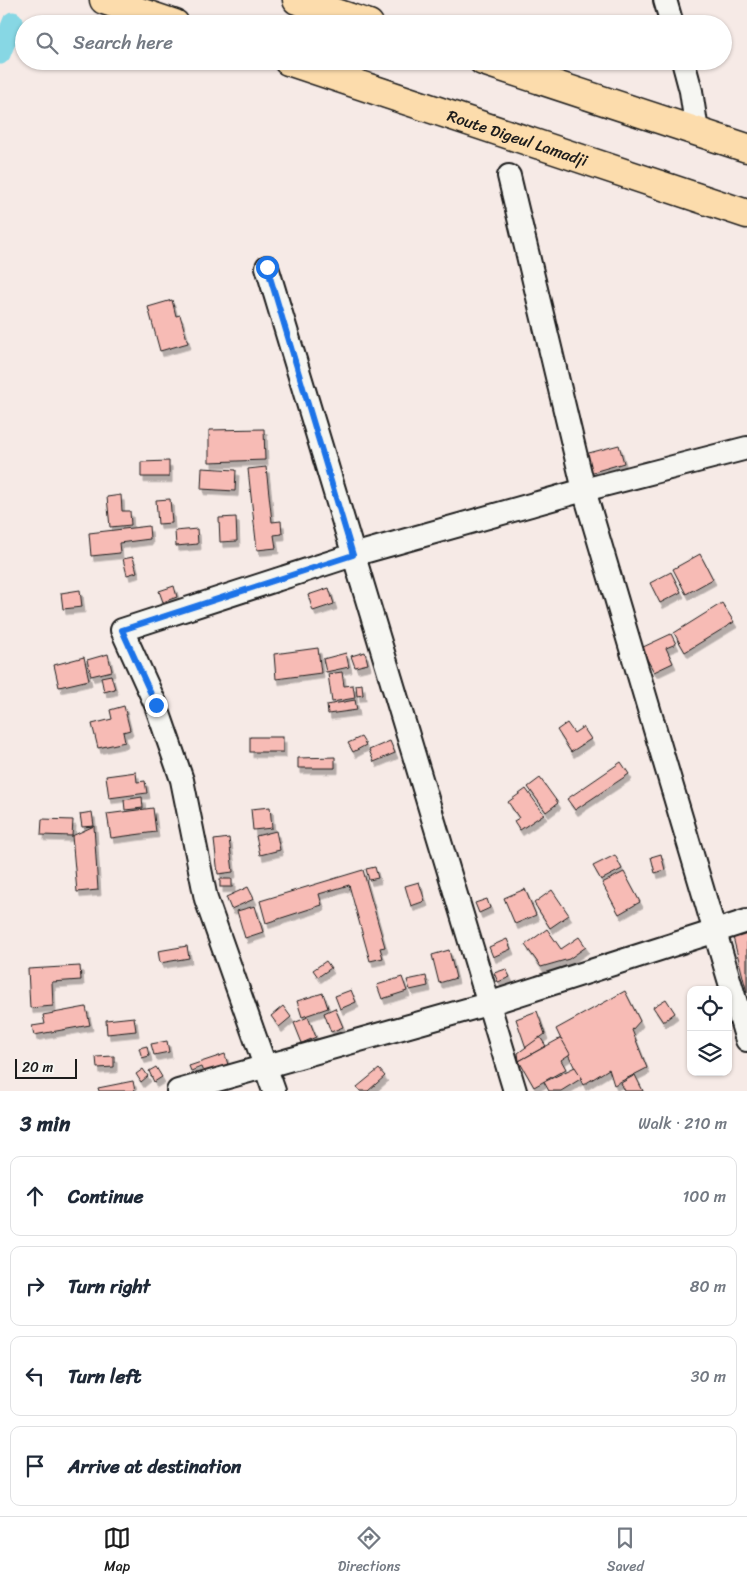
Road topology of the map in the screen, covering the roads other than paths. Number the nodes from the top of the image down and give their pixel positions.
1 (104, 0) edge
2 (297, 0) edge
3 (665, 0) edge
4 (148, 15) edge
5 (343, 15) edge
6 (669, 15) edge
7 (315, 70) edge
8 (511, 70) edge
9 (685, 70) edge
10 (697, 132) junction
11 (747, 148) edge
12 (509, 176) dead end
13 (747, 214) edge
14 (267, 267) dead end
15 (747, 448) edge
16 (584, 490) junction
17 (353, 555) junction
18 (747, 921) edge
19 (714, 931) junction
20 (491, 1004) junction
21 (747, 1040) edge
22 (266, 1067) junction
23 (178, 1091) edge
24 (274, 1091) edge
25 (515, 1091) edge

1 - 4 main road
2 - 5 main road
3 - 6 street
7 - 13 main road, Route Digeul Lamadji
8 - 10 main road
9 - 10 street
10 - 11 main road
12 - 16 street
14 - 17 street
15 - 16 street
16 - 17 street
16 - 19 street
17 - 20 street
17 - 22 street
18 - 19 street
19 - 20 street
19 - 21 street
20 - 22 street
20 - 25 street
22 - 23 street
22 - 24 street

